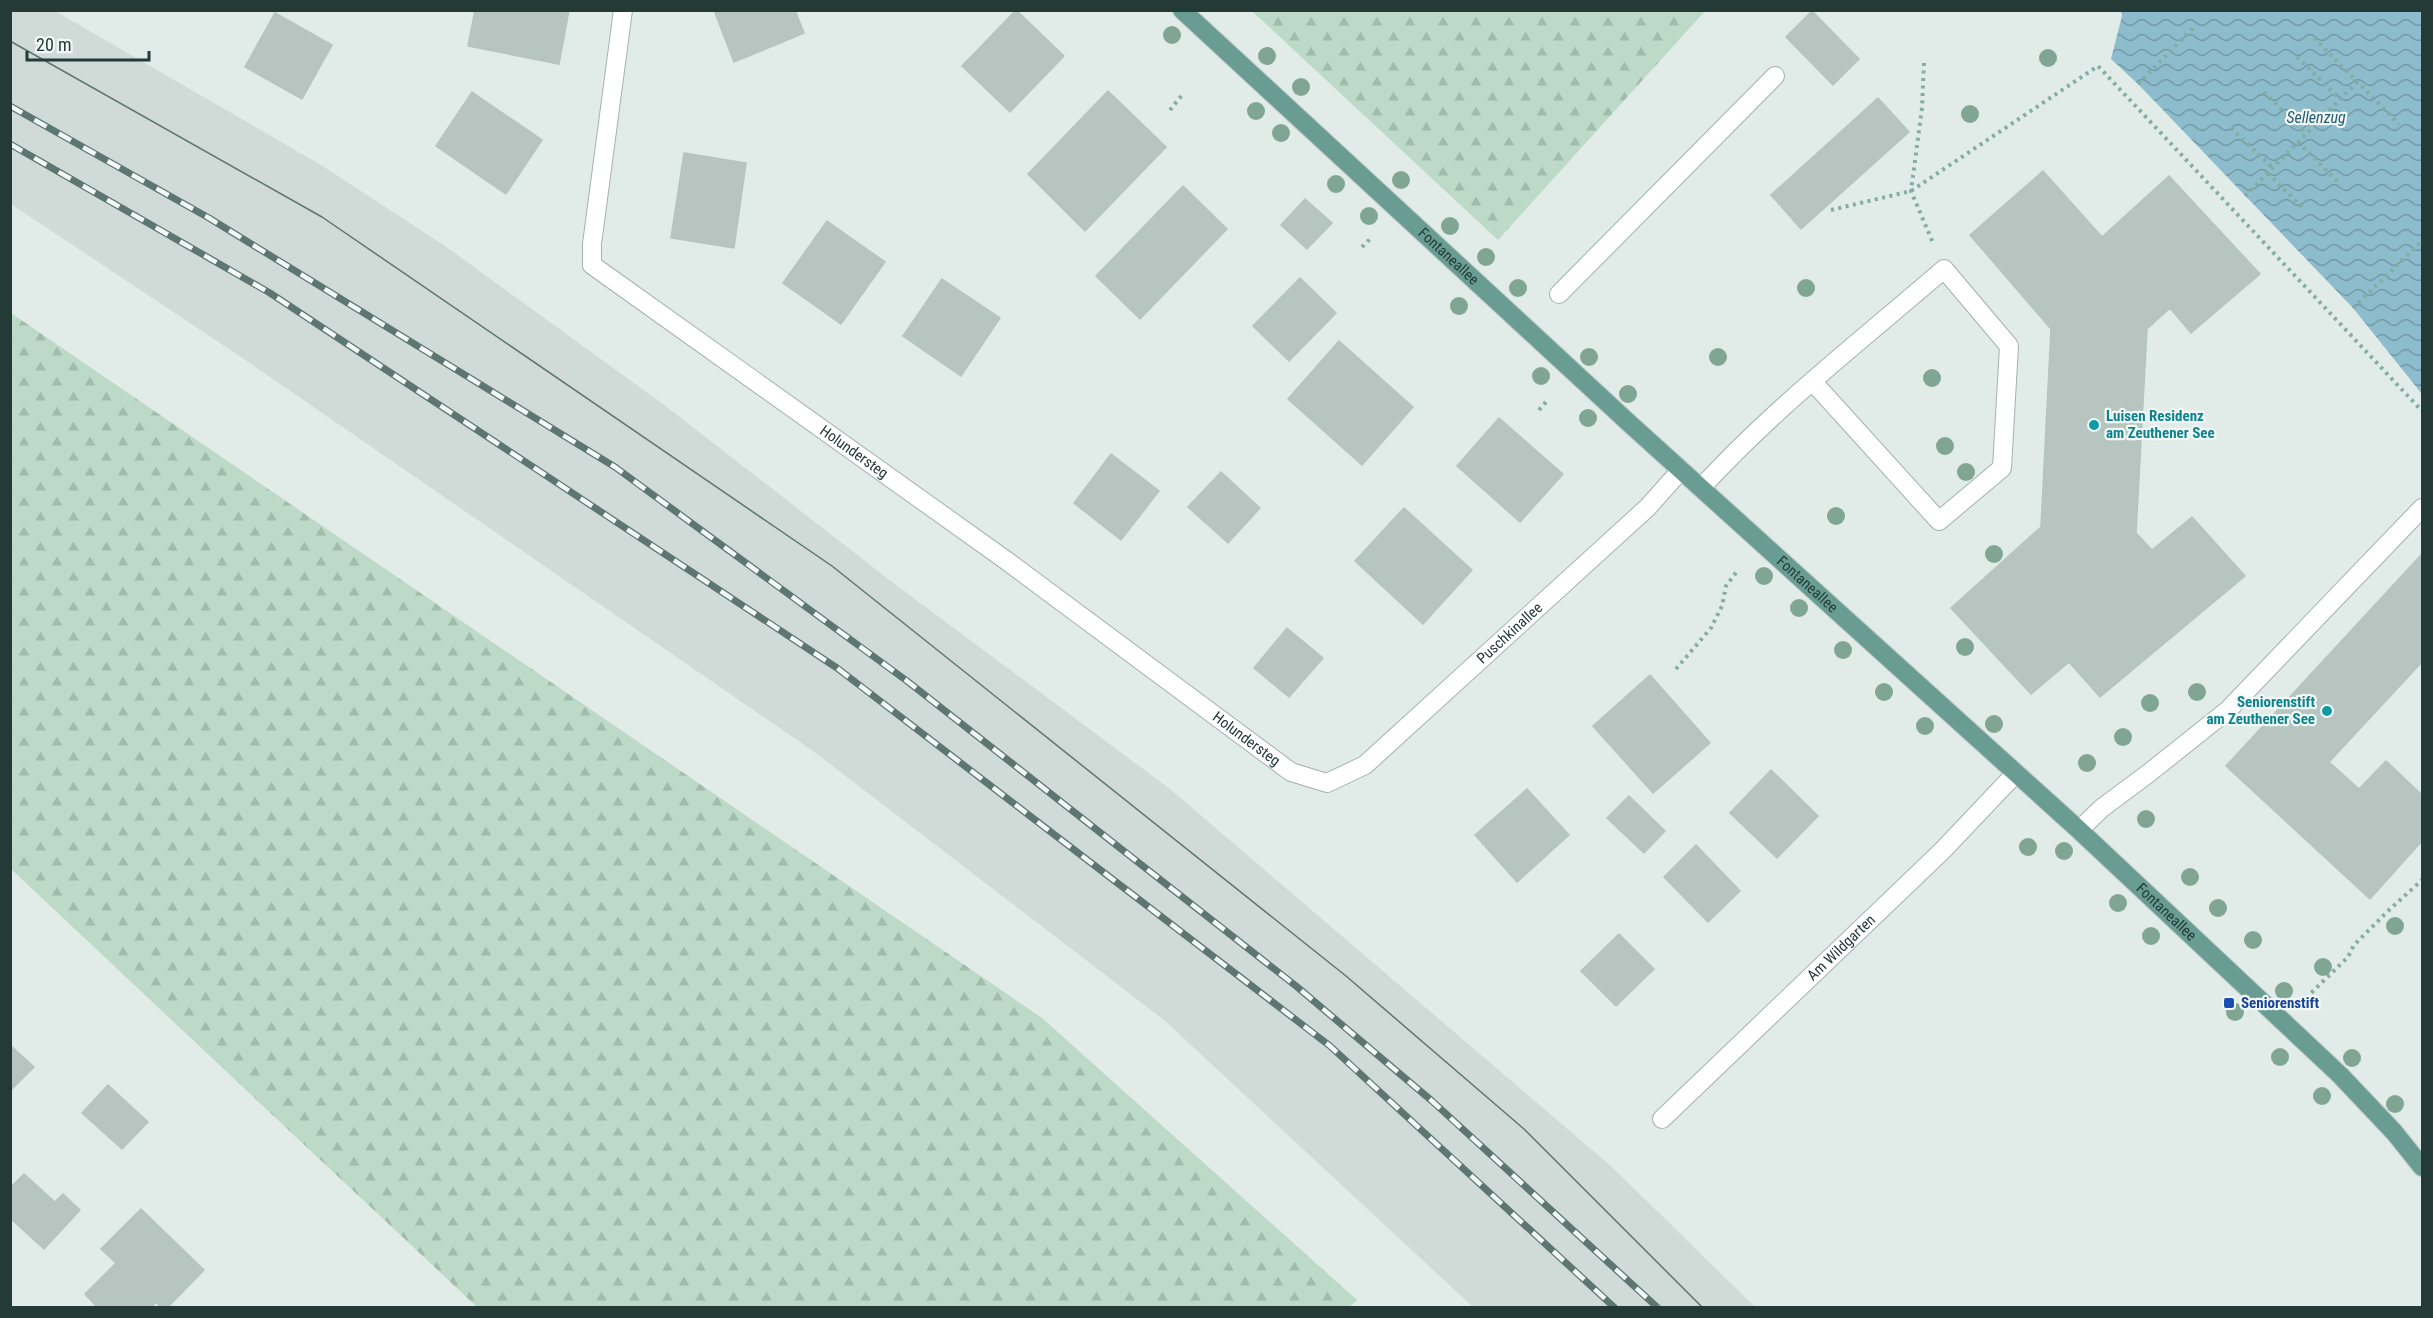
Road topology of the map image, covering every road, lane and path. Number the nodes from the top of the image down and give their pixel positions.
1 (623, 10) edge
2 (1182, 10) edge
3 (2196, 25) dead end
4 (2314, 38) dead end
5 (2297, 57) dead end
6 (1924, 63) dead end
7 (1775, 76) dead end
8 (2358, 81) junction
9 (2138, 84) dead end
10 (2264, 92) dead end
11 (1182, 95) dead end
12 (2340, 99) junction
13 (1170, 110) dead end
14 (2399, 124) dead end
15 (2231, 128) dead end
16 (2306, 134) junction
17 (2298, 142) junction
18 (2273, 168) junction
19 (2268, 173) junction
20 (2337, 181) dead end
21 (1911, 191) junction
22 (2246, 196) dead end
23 (1831, 210) dead end
24 (2305, 210) dead end
25 (1370, 239) dead end
26 (2422, 241) edge
27 (1362, 247) dead end
28 (1944, 269) junction
29 (1559, 294) dead end
30 (2353, 308) dead end
31 (1813, 382) junction
32 (1546, 402) dead end
33 (1539, 410) dead end
34 (2422, 411) edge
35 (1681, 470) junction
36 (1701, 488) junction
37 (2422, 508) edge
38 (1738, 570) dead end
39 (1676, 669) dead end
40 (2016, 773) junction
41 (1328, 783) joint
42 (2079, 830) junction
43 (2422, 880) edge
44 (2306, 998) dead end
45 (1662, 1119) dead end
46 (2422, 1167) edge

1 - 41 street, Holundersteg
2 - 35 main road, Fontaneallee
3 - 9 path
4 - 8 path
5 - 12 path
6 - 21 path
7 - 29 street
8 - 12 path
8 - 14 path
10 - 16 path
11 - 13 path
12 - 16 path
15 - 18 path
16 - 17 path
17 - 18 path
17 - 20 path
18 - 19 path
19 - 22 path
19 - 24 path
21 - 23 path
21 - 28 path
21 - 34 path
25 - 27 path
26 - 30 path
28 - 31 street
28 - 31 street
31 - 36 street
32 - 33 path
35 - 36 main road, Fontaneallee
35 - 41 street, Puschkinallee
36 - 40 main road, Fontaneallee
37 - 42 street
38 - 39 path
40 - 42 main road, Fontaneallee
40 - 45 street, Am Wildgarten
42 - 46 main road, Fontaneallee
43 - 44 path

